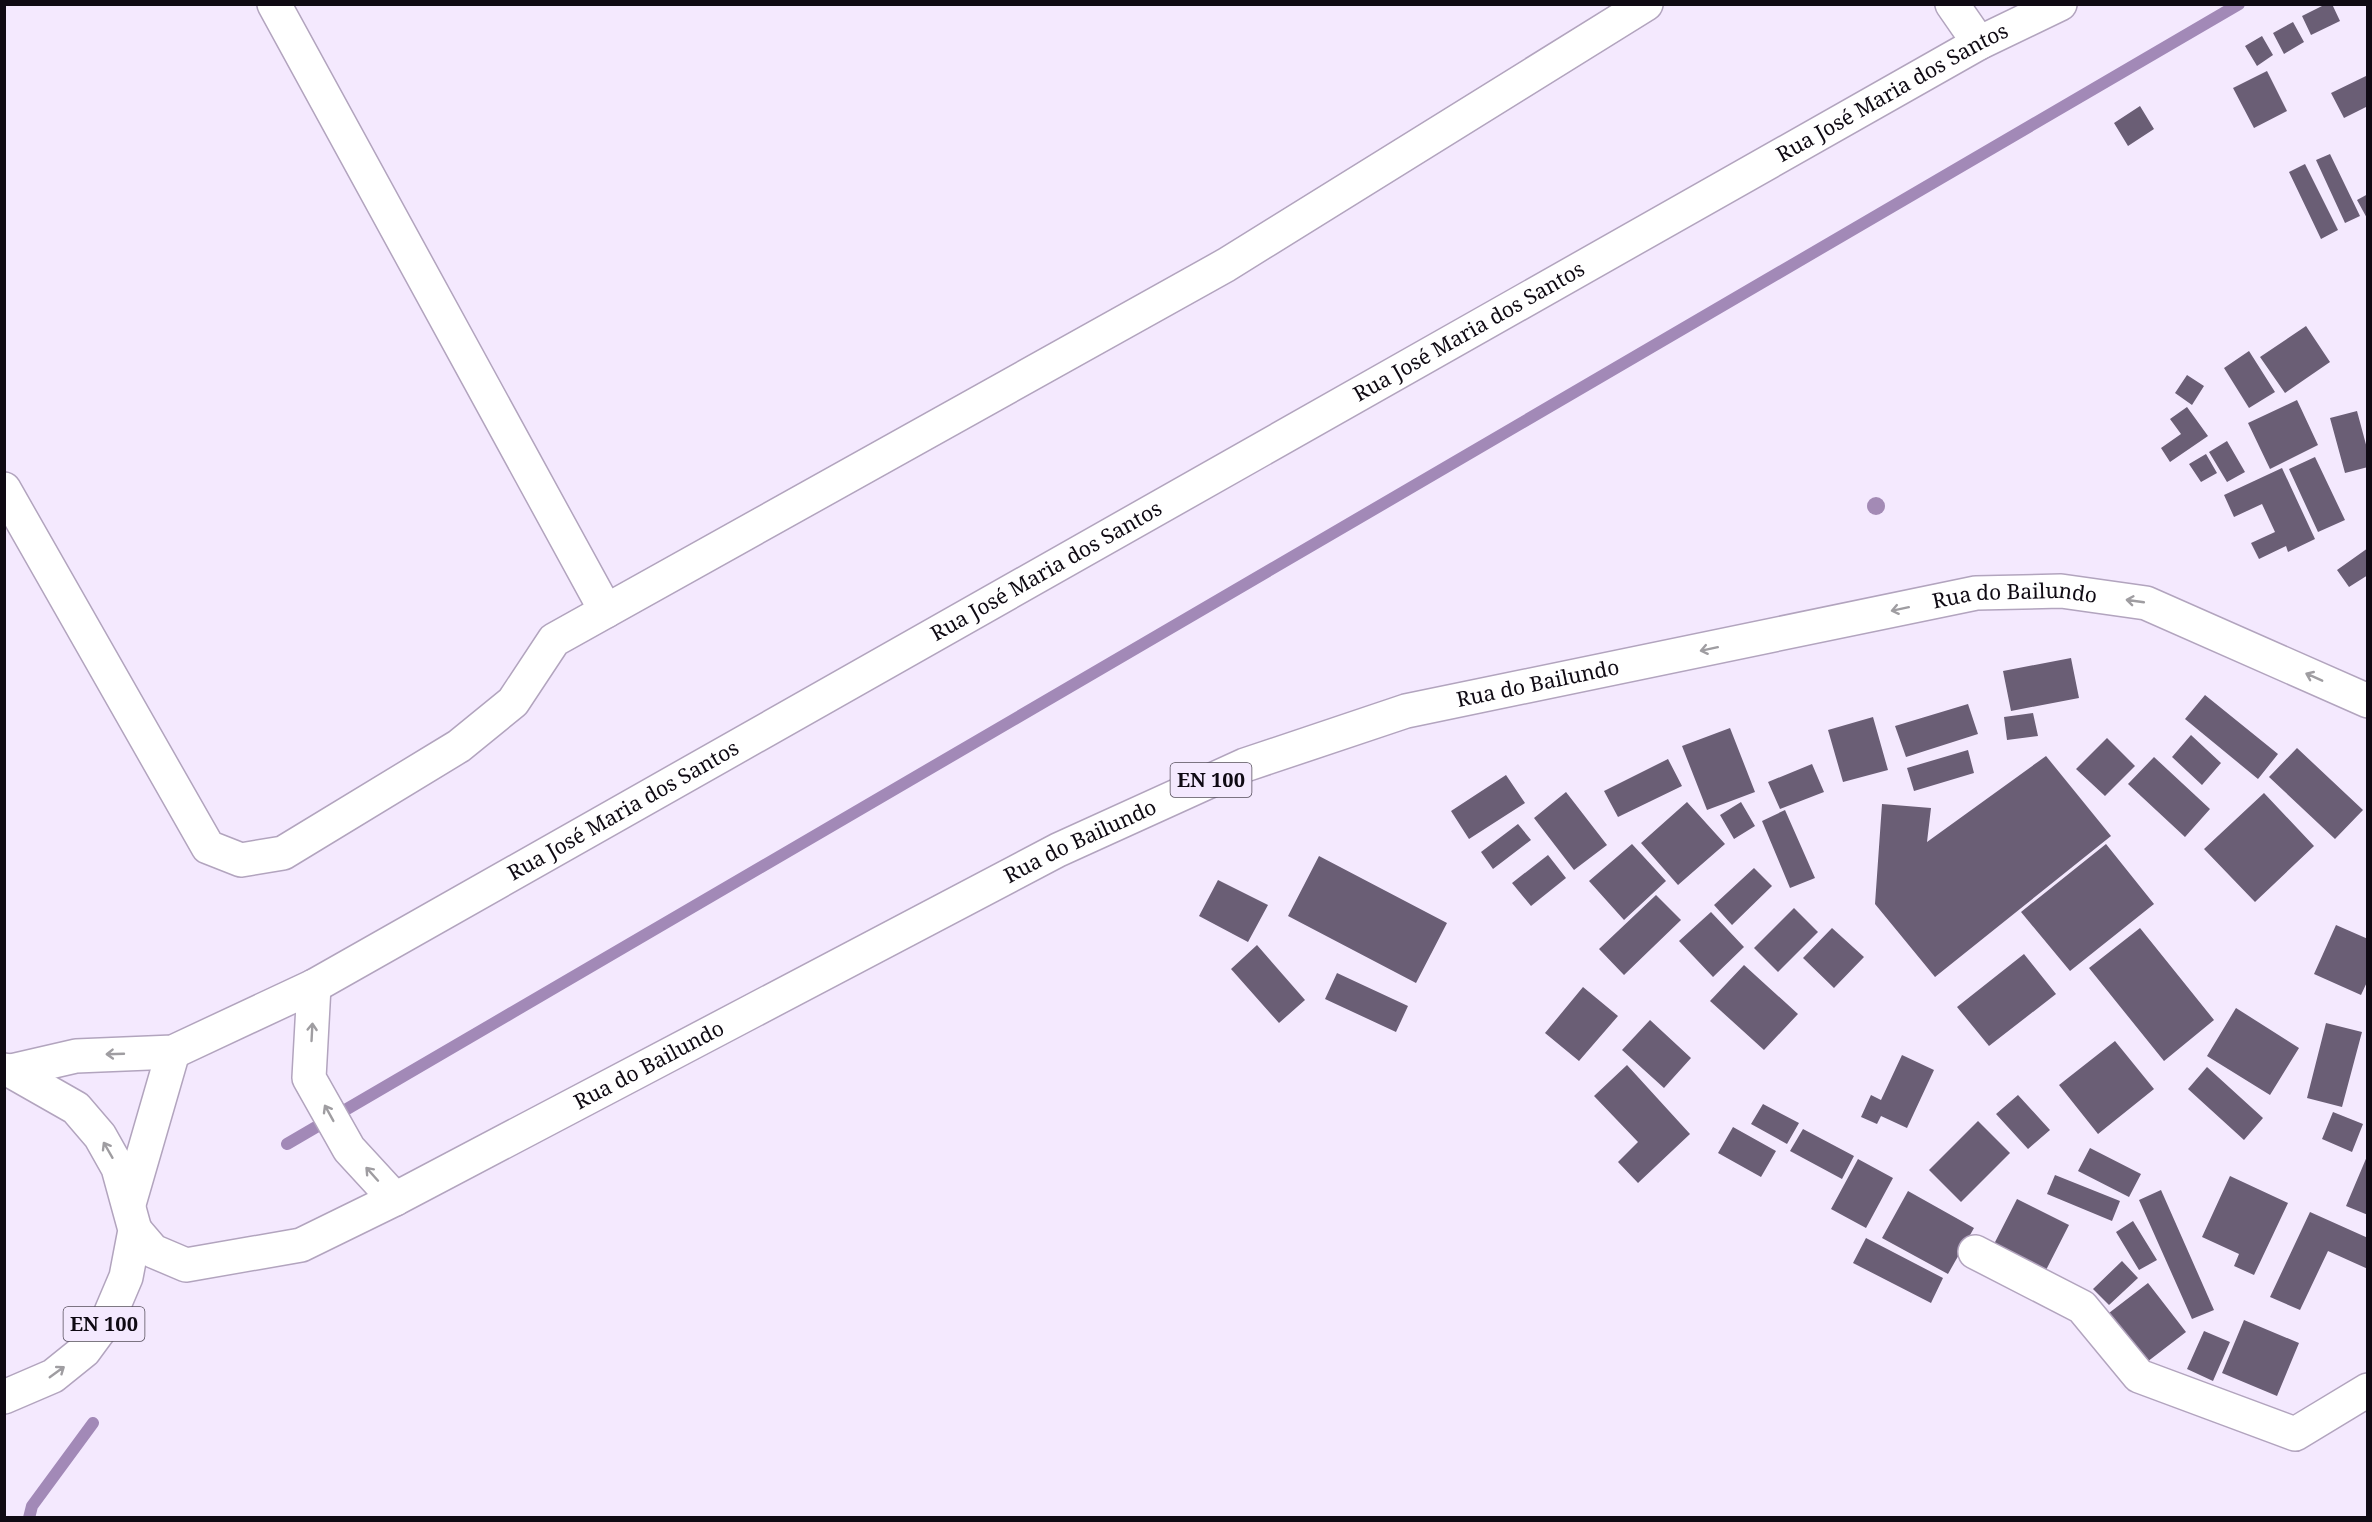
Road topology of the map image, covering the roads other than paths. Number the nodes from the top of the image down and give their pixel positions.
1 (274, 4) edge
2 (1646, 4) edge
3 (1952, 4) edge
4 (2060, 4) edge
5 (1979, 43) junction
6 (4, 489) edge
7 (606, 611) junction
8 (2367, 701) edge
9 (315, 986) junction
10 (173, 1052) junction
11 (7, 1068) edge
12 (395, 1199) junction
13 (132, 1217) junction
14 (1975, 1252) dead end
15 (2367, 1390) edge
16 (4, 1397) edge

1 - 7 main road
2 - 7 main road
3 - 5 main road
4 - 5 main road, Rua José Maria dos Santos
5 - 9 main road, Rua José Maria dos Santos
6 - 7 main road
8 -> 12 main road, Rua do Bailundo / EN 100
9 - 10 main road, Rua José Maria dos Santos
12 -> 9 main road
10 -> 11 main road, Rua José Maria dos Santos
10 - 13 main road
13 -> 11 main road, EN 100
12 - 13 main road, Rua do Bailundo / EN 100
16 -> 13 main road, EN 100
14 - 15 main road

